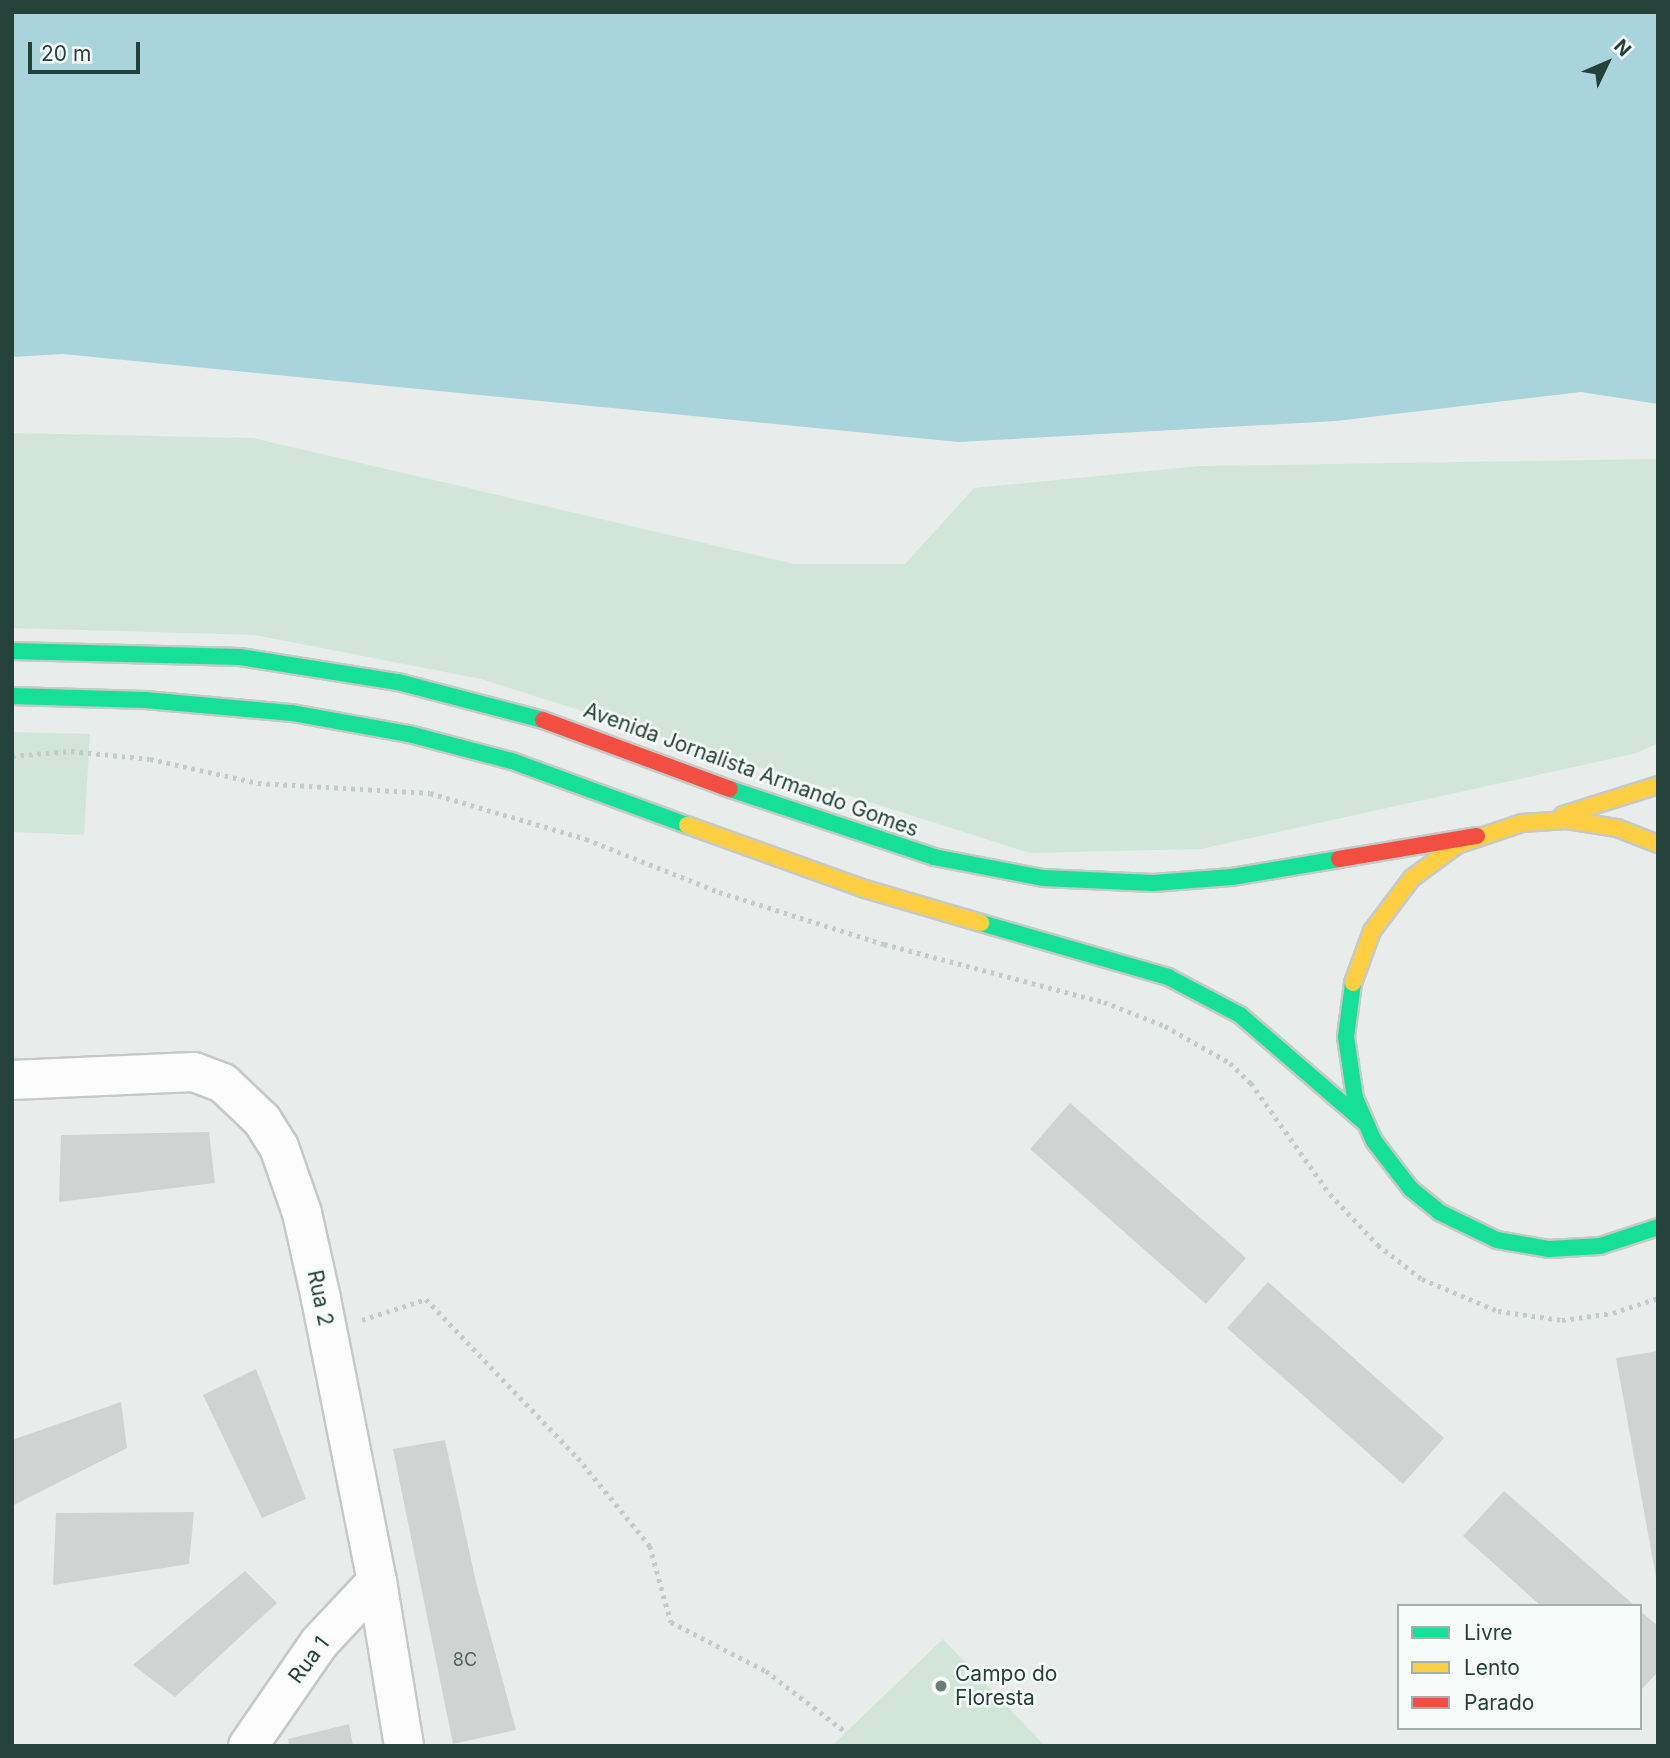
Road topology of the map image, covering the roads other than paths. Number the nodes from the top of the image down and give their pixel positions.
1 (12, 650) edge
2 (12, 696) edge
3 (1658, 785) edge
4 (1545, 820) junction
5 (1477, 836) junction
6 (1658, 844) edge
7 (12, 1080) edge
8 (1365, 1123) junction
9 (1658, 1227) edge
10 (377, 1581) junction
11 (248, 1746) edge
12 (404, 1746) edge

1 - 5 main road, Avenida Jornalista Armando Gomes
2 - 8 main road
3 - 4 main road
4 - 5 main road, Avenida Jornalista Armando Gomes
4 - 6 main road
5 - 8 main road
7 - 10 street, Rua 2
8 - 9 main road
10 - 11 street, Rua 1
10 - 12 street, Rua 2

